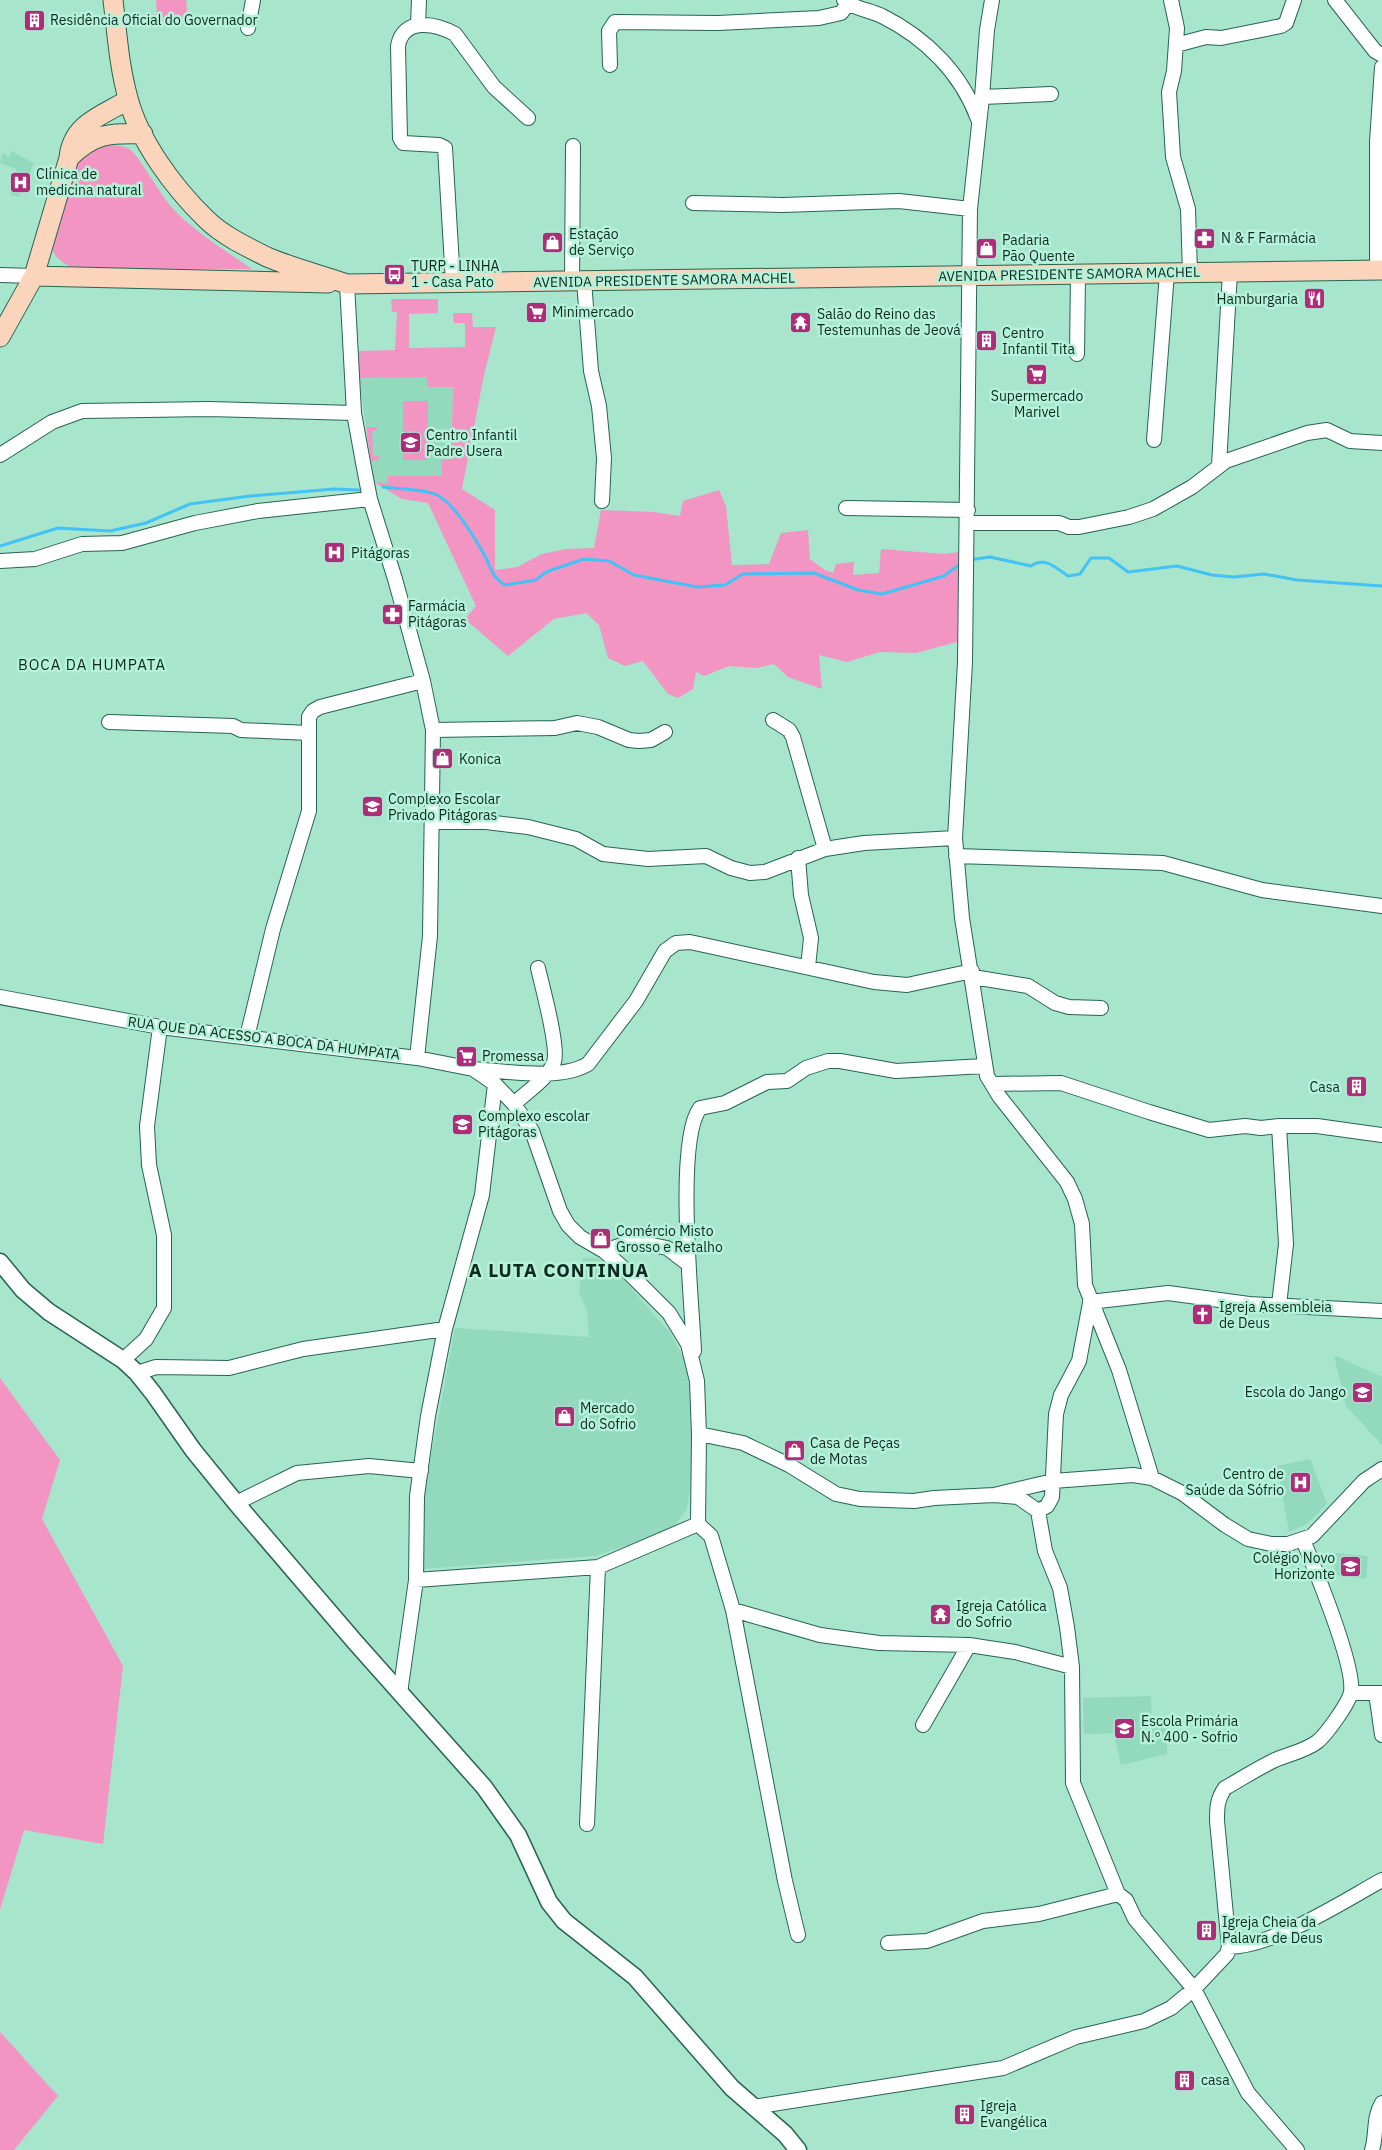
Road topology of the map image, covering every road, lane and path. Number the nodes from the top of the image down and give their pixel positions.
1 (113, 0) edge
2 (253, 0) edge
3 (419, 0) edge
4 (992, 0) edge
5 (1171, 0) edge
6 (1294, 0) edge
7 (1335, 0) edge
8 (846, 2) edge
9 (418, 25) junction
10 (248, 28) dead end
11 (1176, 44) junction
12 (1382, 55) edge
13 (610, 65) dead end
14 (1382, 68) edge
15 (1051, 94) dead end
16 (982, 97) junction
17 (128, 100) junction
18 (528, 118) dead end
19 (979, 122) junction
20 (143, 134) junction
21 (573, 146) dead end
22 (69, 158) junction
23 (693, 202) dead end
24 (970, 209) junction
25 (1380, 270) edge
26 (1230, 272) junction
27 (1167, 273) junction
28 (1190, 273) junction
29 (1078, 274) junction
30 (0, 275) edge
31 (34, 276) junction
32 (968, 276) junction
33 (578, 281) junction
34 (453, 282) junction
35 (347, 284) junction
36 (0, 338) edge
37 (1076, 354) dead end
38 (354, 413) junction
39 (1154, 440) dead end
40 (1382, 443) edge
41 (0, 455) edge
42 (1219, 465) junction
43 (370, 499) junction
44 (602, 500) dead end
45 (846, 508) dead end
46 (968, 516) junction
47 (0, 561) edge
48 (423, 681) junction
49 (773, 720) dead end
50 (109, 722) dead end
51 (433, 730) junction
52 (665, 732) dead end
53 (309, 733) junction
54 (432, 822) junction
55 (955, 838) junction
56 (825, 850) junction
57 (956, 856) junction
58 (798, 858) junction
59 (1382, 906) edge
60 (808, 967) junction
61 (538, 968) dead end
62 (972, 974) junction
63 (0, 998) edge
64 (1101, 1008) dead end
65 (160, 1027) junction
66 (247, 1037) junction
67 (417, 1058) junction
68 (984, 1066) junction
69 (473, 1069) junction
70 (547, 1073) junction
71 (495, 1084) junction
72 (992, 1084) junction
73 (514, 1104) junction
74 (1279, 1126) junction
75 (1382, 1135) edge
76 (604, 1251) junction
77 (0, 1262) edge
78 (688, 1264) junction
79 (1090, 1302) junction
80 (1279, 1306) junction
81 (1382, 1311) edge
82 (445, 1329) junction
83 (123, 1360) junction
84 (694, 1363) junction
85 (137, 1374) junction
86 (699, 1434) junction
87 (1382, 1469) edge
88 (421, 1470) junction
89 (1152, 1478) junction
90 (1053, 1481) junction
91 (994, 1495) junction
92 (236, 1503) junction
93 (1038, 1511) junction
94 (698, 1524) junction
95 (1303, 1540) junction
96 (598, 1567) junction
97 (416, 1580) junction
98 (733, 1610) junction
99 (969, 1645) junction
100 (1072, 1667) junction
101 (400, 1693) junction
102 (1351, 1693) junction
103 (1379, 1693) edge
104 (923, 1725) dead end
105 (1382, 1735) edge
106 (587, 1824) dead end
107 (1382, 1880) edge
108 (1118, 1894) junction
109 (798, 1934) dead end
110 (888, 1943) dead end
111 (1229, 1947) junction
112 (1194, 1989) junction
113 (1382, 2103) edge
114 (753, 2107) junction
115 (798, 2150) edge
116 (1297, 2150) edge
117 (1372, 2150) edge

1 - 17 main road, AVENIDA PRESIDENTE SAMORA MACHEL
2 - 10 street
3 - 9 street
4 - 16 street
5 - 11 street
6 - 11 street
7 - 12 street
8 - 13 street
8 - 19 street
9 - 18 street
9 - 34 street
11 - 28 street
14 - 25 street
15 - 16 street
16 - 19 street
17 - 20 main road, AVENIDA PRESIDENTE SAMORA MACHEL
17 - 22 main road
19 - 24 street
20 - 22 main road
20 - 35 main road, AVENIDA PRESIDENTE SAMORA MACHEL
21 - 33 street
22 - 31 main road
23 - 24 street
24 - 32 street
25 - 26 main road, AVENIDA PRESIDENTE SAMORA MACHEL
26 - 28 main road, AVENIDA PRESIDENTE SAMORA MACHEL
26 - 42 street
27 - 28 main road, AVENIDA PRESIDENTE SAMORA MACHEL
27 - 29 main road, AVENIDA PRESIDENTE SAMORA MACHEL
27 - 39 street
29 - 32 main road, AVENIDA PRESIDENTE SAMORA MACHEL
29 - 37 street
30 - 31 street
31 - 35 main road
31 - 36 main road
32 - 33 main road, AVENIDA PRESIDENTE SAMORA MACHEL
32 - 46 street
33 - 34 main road, AVENIDA PRESIDENTE SAMORA MACHEL
33 - 44 street
34 - 35 main road, AVENIDA PRESIDENTE SAMORA MACHEL
35 - 38 street
38 - 41 street
38 - 43 street
40 - 42 street
42 - 46 street
43 - 47 street
43 - 48 street
45 - 46 street
46 - 55 street
48 - 51 street
48 - 53 street
49 - 56 street
50 - 53 street
51 - 52 street
51 - 54 street
53 - 66 street
54 - 58 street
54 - 67 street
55 - 56 street
55 - 57 street
56 - 58 street
57 - 59 street
57 - 62 street
58 - 60 street
60 - 62 street
60 - 70 street
61 - 70 street
62 - 64 street
62 - 68 street
63 - 65 street, RUA QUE DA ACESSO A BOCA DA HUMPATA
65 - 66 street, RUA QUE DA ACESSO A BOCA DA HUMPATA
65 - 83 street
66 - 67 street, RUA QUE DA ACESSO A BOCA DA HUMPATA
67 - 69 street, RUA QUE DA ACESSO A BOCA DA HUMPATA
68 - 72 street
68 - 78 street
69 - 70 street
69 - 71 street, RUA QUE DA ACESSO A BOCA DA HUMPATA
70 - 73 street
71 - 73 street, RUA QUE DA ACESSO A BOCA DA HUMPATA
71 - 82 street
72 - 74 street
72 - 79 street
73 - 76 street, RUA QUE DA ACESSO A BOCA DA HUMPATA
74 - 75 street
74 - 80 street
76 - 78 street
76 - 84 street, RUA QUE DA ACESSO A BOCA DA HUMPATA
77 - 83 street
78 - 84 street
79 - 80 street
79 - 89 street
79 - 90 street
80 - 81 street
82 - 85 street
82 - 88 street
83 - 85 street
84 - 86 street
85 - 92 street
86 - 91 street
86 - 94 street
87 - 95 street
88 - 92 street
88 - 97 street
89 - 90 street
89 - 95 street
90 - 91 street
90 - 93 street
91 - 93 street
92 - 101 street
93 - 100 street
94 - 96 street
94 - 98 street
95 - 102 street
96 - 97 street
96 - 106 street
97 - 101 street
98 - 99 street
98 - 109 street
99 - 100 street
99 - 104 street
100 - 108 street
101 - 114 street
102 - 103 street
102 - 111 street
103 - 105 street
107 - 111 street
108 - 110 street
108 - 112 street
111 - 112 street
112 - 114 street
112 - 116 street
113 - 117 street
114 - 115 street

